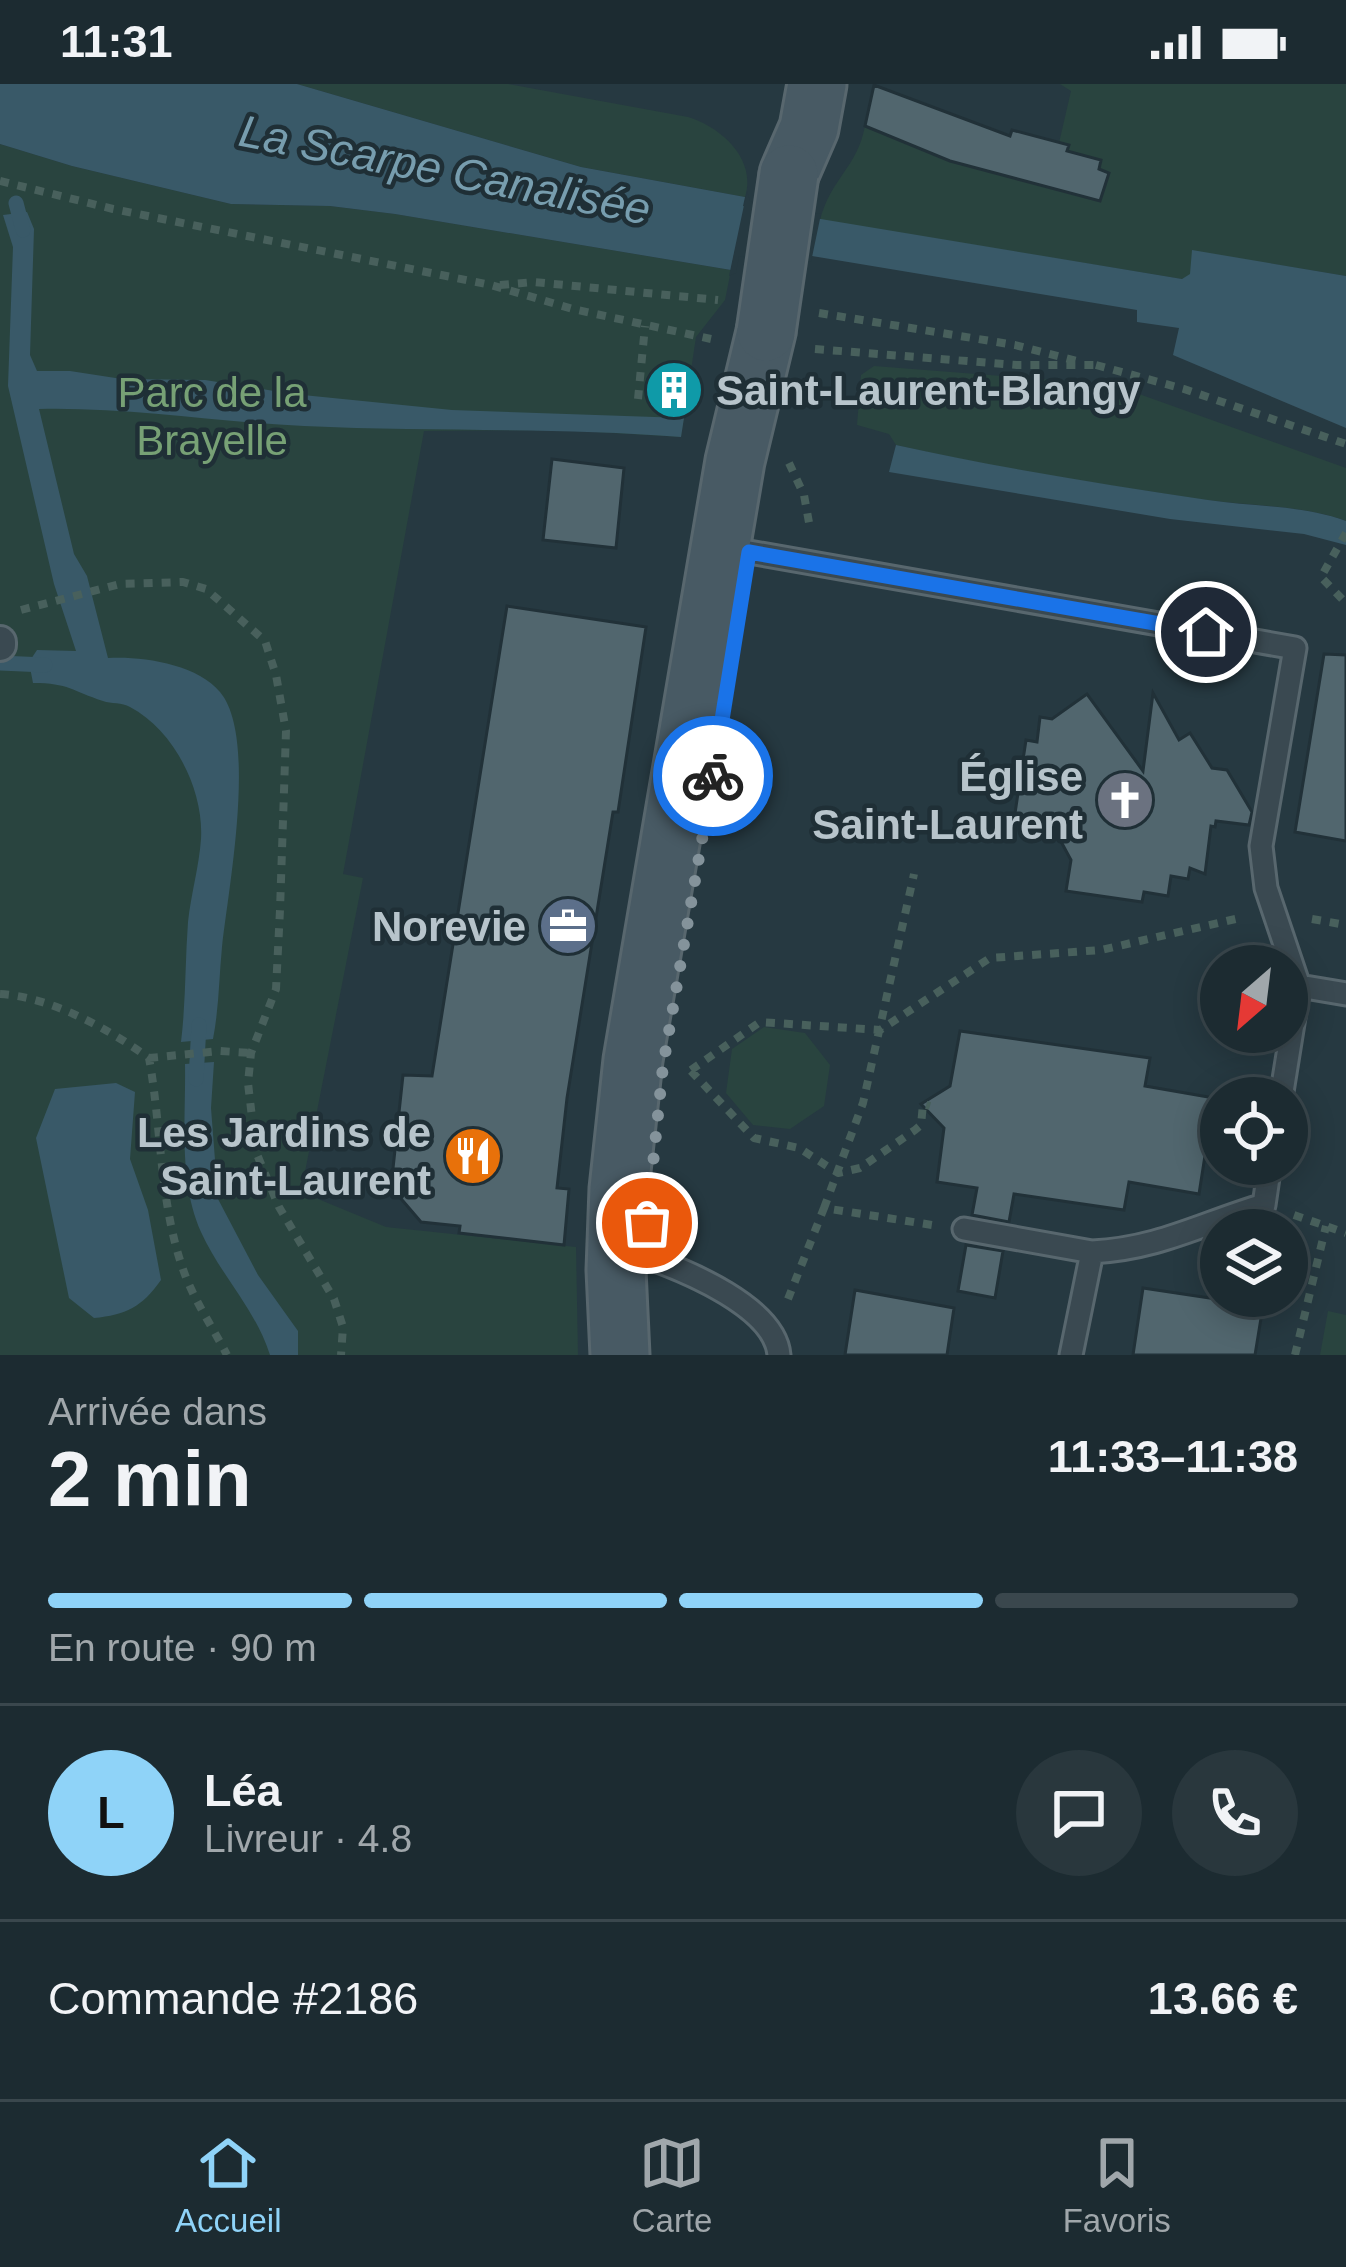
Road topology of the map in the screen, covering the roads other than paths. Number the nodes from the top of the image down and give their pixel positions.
1 (788, 84) edge
2 (818, 84) edge
3 (789, 173) junction
4 (765, 323) junction
5 (776, 557) junction
6 (1286, 945) edge
7 (1308, 988) edge
8 (1346, 994) edge
9 (1267, 1185) edge
10 (964, 1229) road end
11 (1092, 1252) junction
12 (647, 1257) junction
13 (776, 1344) edge
14 (620, 1355) edge
15 (651, 1355) edge
16 (1071, 1355) edge

1 - 3 main road
2 - 3 main road
3 - 4 main road, bridge
4 - 5 main road
4 - 14 main road
5 - 6 lane
5 - 12 main road
7 - 8 lane
9 - 11 lane
10 - 11 lane
11 - 16 lane
12 - 13 lane
12 - 15 main road

